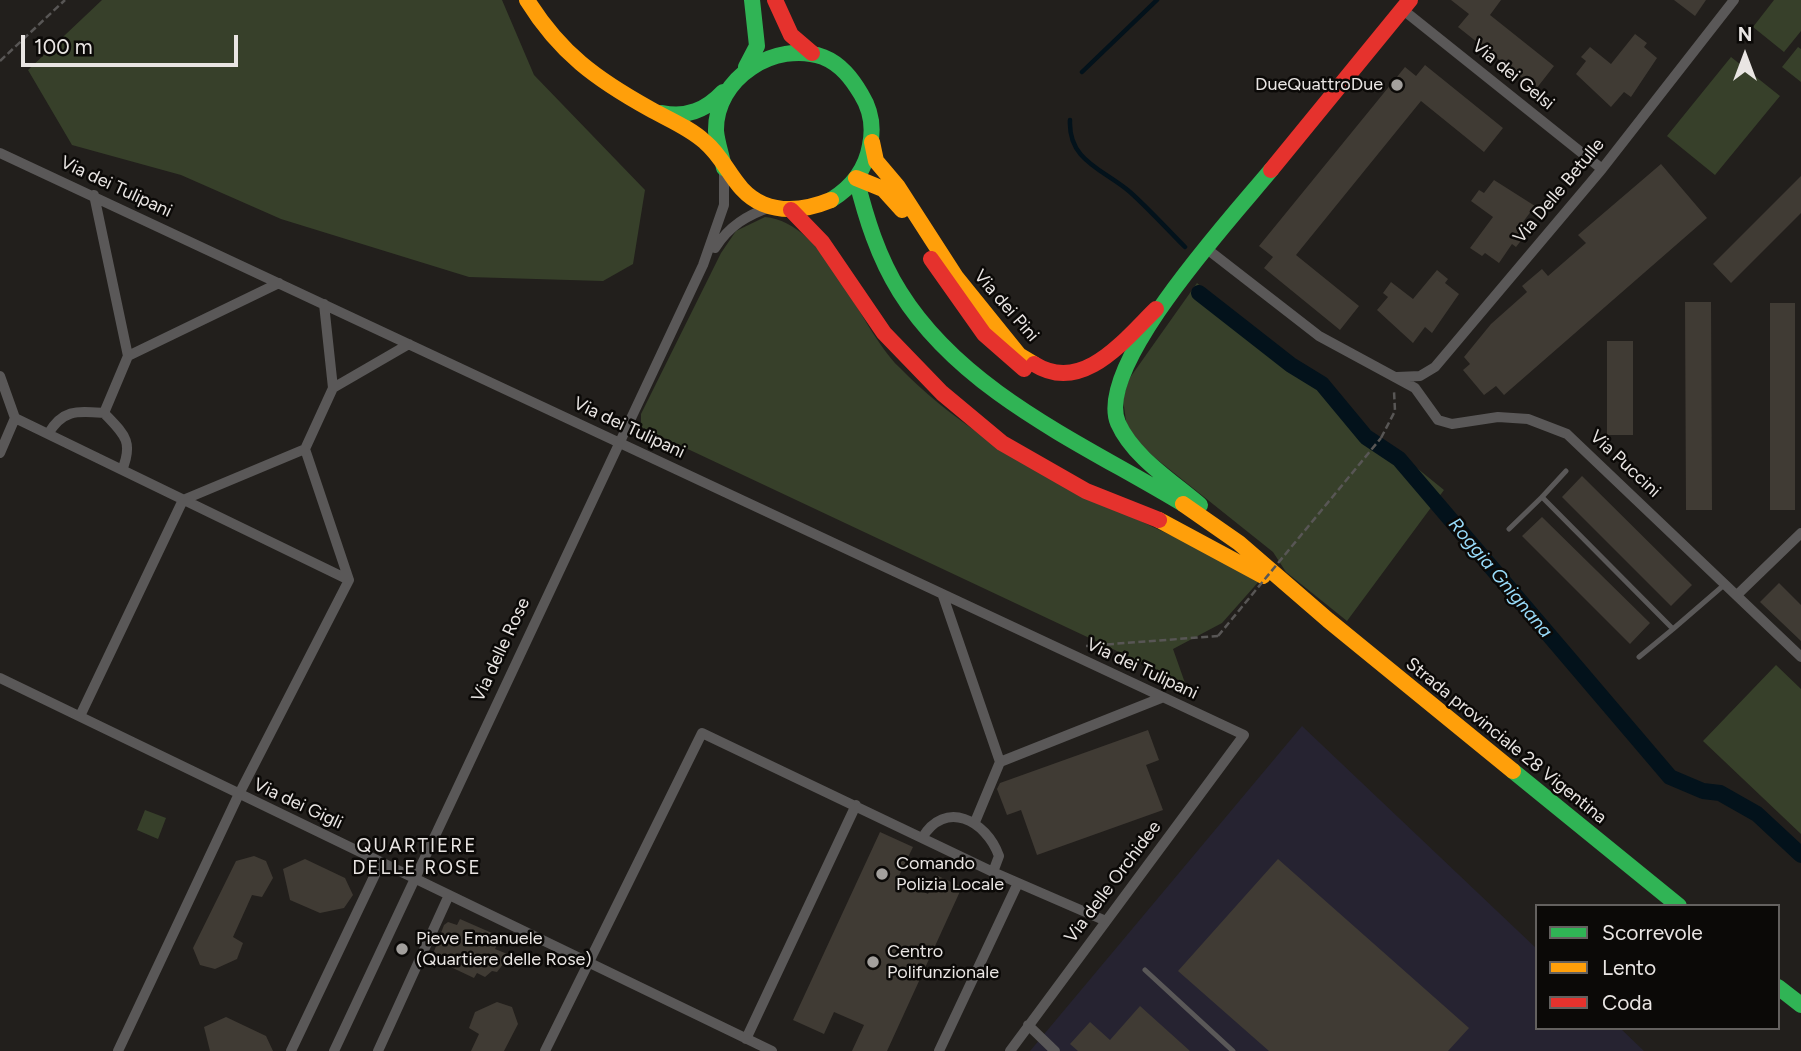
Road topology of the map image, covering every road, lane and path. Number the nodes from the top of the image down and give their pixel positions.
1 (65, 0) edge
2 (527, 0) edge
3 (752, 0) edge
4 (775, 0) edge
5 (1734, 0) edge
6 (1406, 4) edge
7 (814, 55) junction
8 (0, 61) edge
9 (744, 69) junction
10 (730, 83) junction
11 (643, 108) junction
12 (872, 140) junction
13 (0, 153) edge
14 (724, 168) junction
15 (1602, 169) junction
16 (856, 178) junction
17 (94, 195) junction
18 (773, 207) junction
19 (791, 209) junction
20 (1208, 249) junction
21 (703, 265) junction
22 (279, 282) junction
23 (324, 304) junction
24 (1161, 305) junction
25 (409, 344) junction
26 (128, 356) junction
27 (1127, 361) junction
28 (0, 376) edge
29 (1394, 377) junction
30 (332, 388) junction
31 (104, 414) junction
32 (15, 418) junction
33 (48, 434) junction
34 (618, 442) junction
35 (305, 449) junction
36 (0, 453) edge
37 (121, 470) junction
38 (1566, 471) dead end
39 (1542, 496) junction
40 (183, 500) junction
41 (1509, 528) dead end
42 (1225, 533) junction
43 (1801, 533) edge
44 (348, 580) junction
45 (1727, 583) junction
46 (1738, 594) junction
47 (943, 596) junction
48 (1309, 605) junction
49 (1673, 629) junction
50 (1639, 657) dead end
51 (1801, 657) edge
52 (1081, 660) junction
53 (0, 678) edge
54 (1161, 698) junction
55 (80, 716) junction
56 (1244, 735) joint
57 (1000, 762) junction
58 (238, 796) junction
59 (856, 805) junction
60 (975, 822) junction
61 (922, 838) junction
62 (381, 862) junction
63 (993, 872) junction
64 (415, 878) junction
65 (1018, 883) junction
66 (449, 895) junction
67 (1677, 904) edge
68 (1106, 920) junction
69 (587, 962) junction
70 (1145, 970) dead end
71 (1780, 989) edge
72 (1801, 1005) edge
73 (1028, 1026) junction
74 (746, 1039) junction
75 (118, 1051) edge
76 (291, 1051) edge
77 (334, 1051) edge
78 (378, 1051) edge
79 (545, 1051) edge
80 (772, 1051) edge
81 (939, 1051) edge
82 (1010, 1051) edge
83 (1055, 1051) edge
84 (1233, 1051) edge

1 - 8 path
2 - 11 main road
3 - 9 main road
4 - 7 main road
5 - 15 street, Via Delle Betulle
6 - 15 street, Via dei Gelsi
6 - 20 main road, Via dei Pini
7 - 9 main road
7 - 12 main road
9 - 10 main road
10 - 11 main road
10 - 14 main road
11 - 14 main road
12 - 16 main road
12 - 24 main road, Via dei Pini
13 - 17 street, Via dei Tulipani
14 - 18 main road
14 - 21 street, Via delle Rose
15 - 29 street, Via Delle Betulle
16 - 19 main road
16 - 27 main road, Via dei Pini
16 - 42 main road
17 - 22 street, Via dei Tulipani
17 - 26 street
18 - 19 main road
18 - 21 street, Via delle Rose
19 - 48 main road
20 - 24 main road, Via dei Pini
20 - 29 street
21 - 34 street, Via delle Rose
22 - 23 street, Via dei Tulipani
22 - 26 street
23 - 25 street, Via dei Tulipani
23 - 30 street
24 - 27 main road, Via dei Pini
25 - 30 street
25 - 34 street, Via dei Tulipani
26 - 31 street
27 - 42 main road, Via dei Pini
28 - 32 street
29 - 45 street, Via Puccini
29 - 52 path, bridge
30 - 35 street
31 - 33 street
31 - 37 street
32 - 33 street
32 - 36 street
33 - 37 street
34 - 47 street, Via dei Tulipani
34 - 64 street, Via delle Rose
35 - 40 street
35 - 44 street
37 - 40 street
38 - 39 lane
39 - 41 lane
39 - 49 lane
40 - 44 street
40 - 55 street
42 - 48 main road
43 - 46 street
44 - 58 street
45 - 46 street, Via Puccini
45 - 49 lane
46 - 51 street, Via Puccini
47 - 52 street, Via dei Tulipani
47 - 57 street
48 - 67 main road, Strada provinciale 28 Vigentina
49 - 50 lane
52 - 54 street, Via dei Tulipani
53 - 55 street, Via dei Gigli
54 - 56 street, Via dei Tulipani
54 - 57 street
55 - 58 street, Via dei Gigli
56 - 68 street, Via delle Orchidee
57 - 60 street
58 - 62 street, Via dei Gigli
58 - 75 street
59 - 61 street
59 - 69 street
59 - 74 street
60 - 61 street
60 - 63 street
61 - 63 street
62 - 64 street, Via dei Gigli
62 - 76 street
63 - 65 street
64 - 66 street, Via dei Gigli
64 - 77 street, Via delle Rose
65 - 68 street
65 - 81 street
66 - 69 street, Via dei Gigli
66 - 78 street
68 - 73 street, Via delle Orchidee
69 - 74 street, Via dei Gigli
69 - 79 street
70 - 84 lane
71 - 72 main road
73 - 82 street, Via delle Orchidee
73 - 83 street
74 - 80 street, Via dei Gigli

